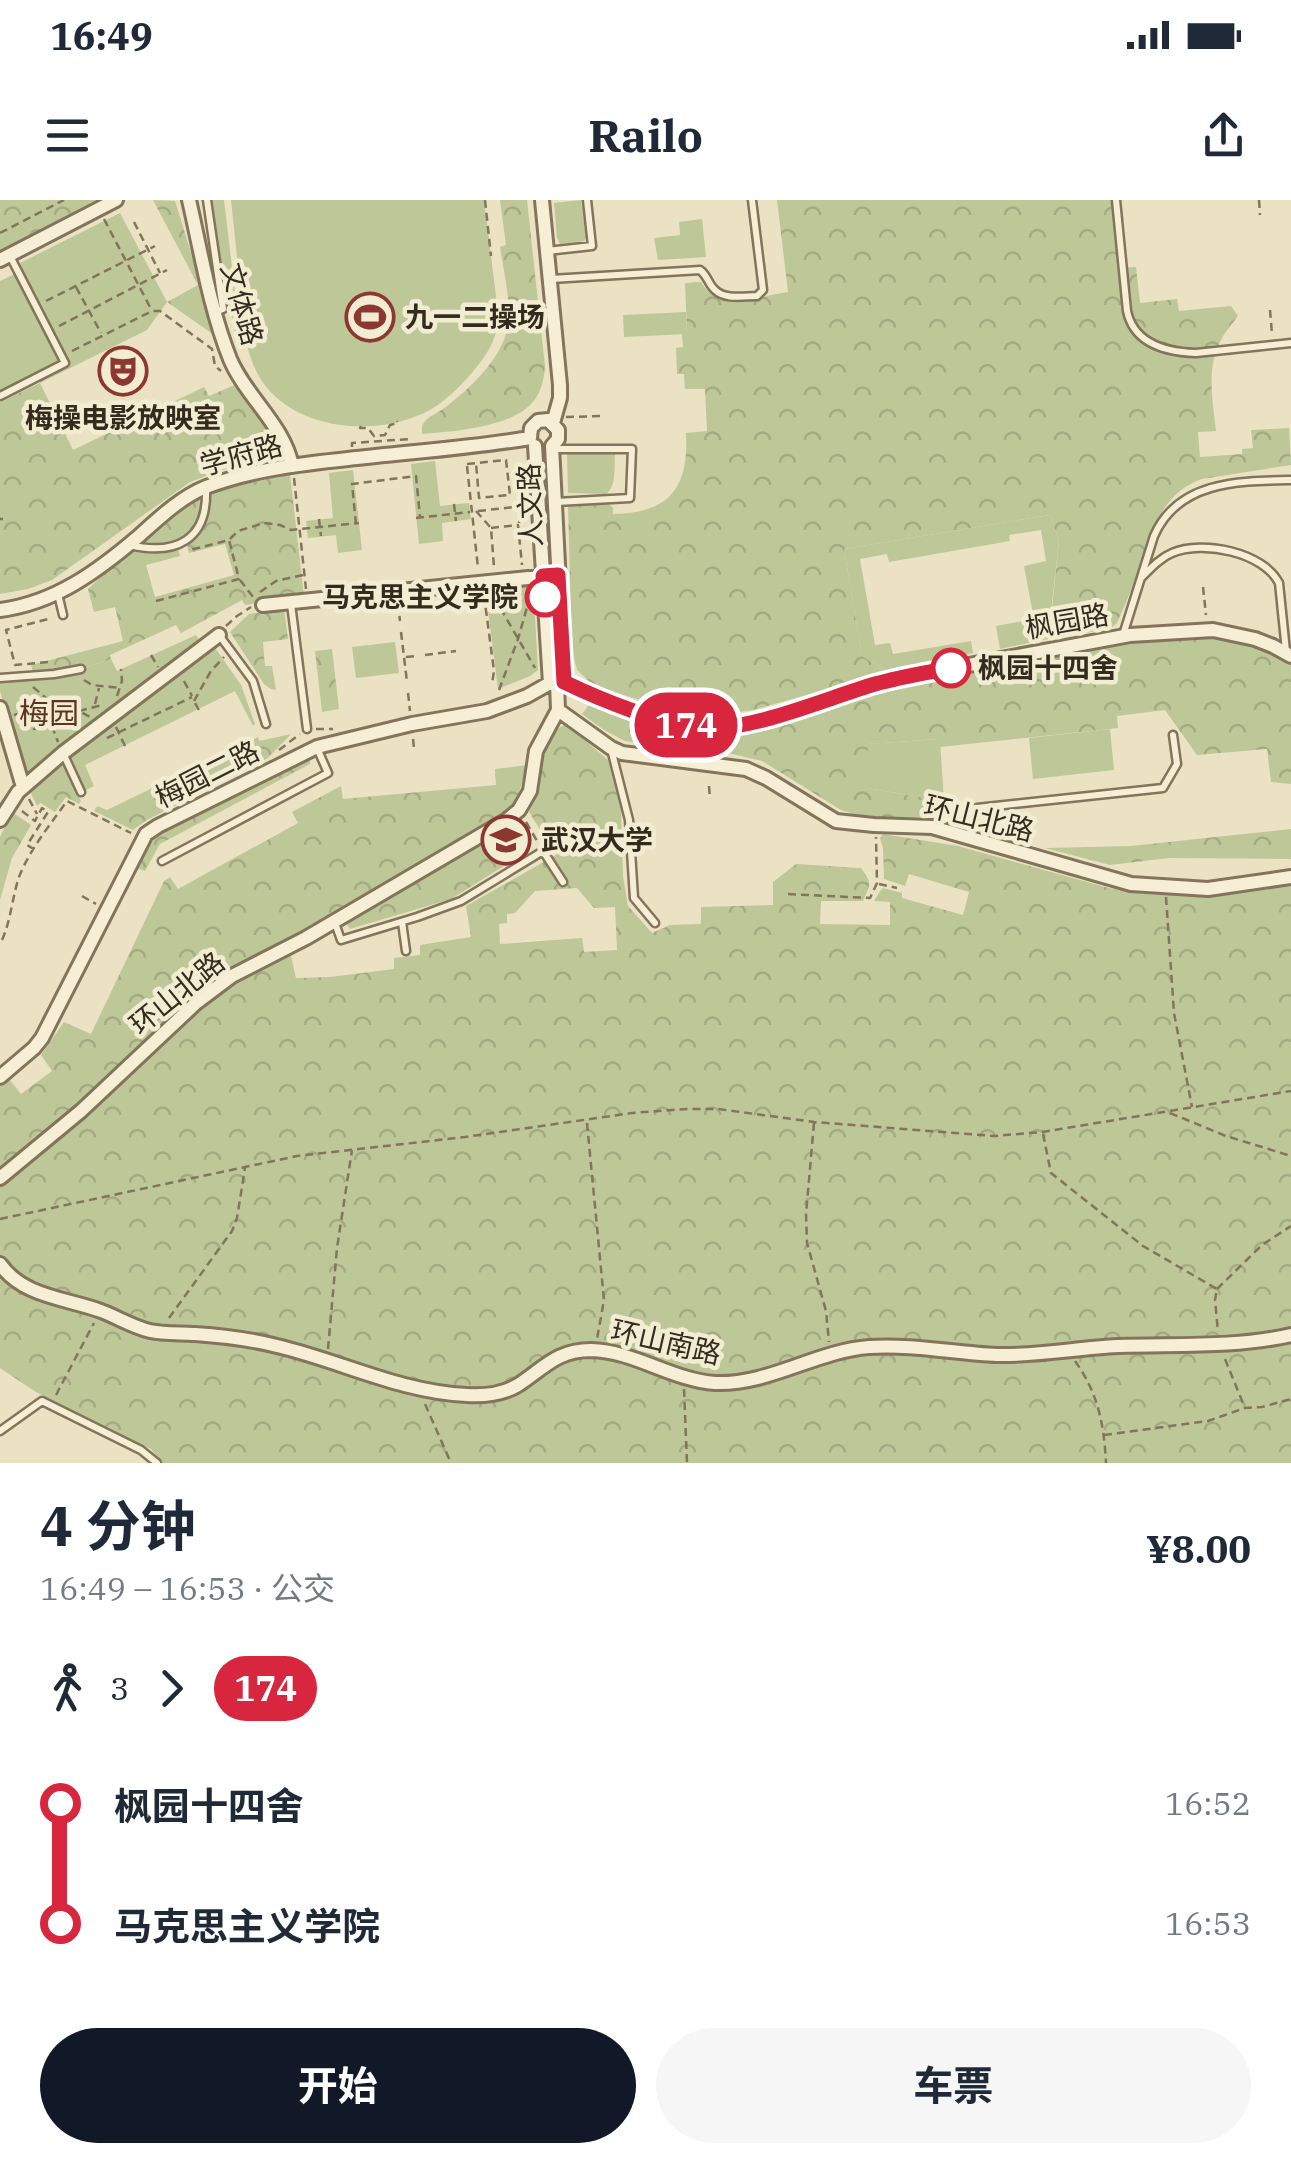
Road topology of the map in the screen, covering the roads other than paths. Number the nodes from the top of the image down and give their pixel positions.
1 (116, 200) edge
2 (189, 200) edge
3 (207, 200) edge
4 (542, 200) edge
5 (587, 200) edge
6 (752, 200) edge
7 (1116, 200) edge
8 (548, 251) junction
9 (5, 258) edge
10 (550, 279) junction
11 (219, 310) junction
12 (1291, 343) edge
13 (0, 396) edge
14 (554, 420) junction
15 (532, 442) junction
16 (553, 448) junction
17 (292, 466) junction
18 (1291, 480) edge
19 (206, 487) junction
20 (554, 502) junction
21 (128, 545) junction
22 (546, 576) junction
23 (1141, 578) junction
24 (58, 594) junction
25 (258, 602) road end
26 (290, 602) junction
27 (0, 610) edge
28 (63, 615) road end
29 (219, 635) joint
30 (1123, 636) junction
31 (1288, 654) edge
32 (81, 669) road end
33 (0, 678) edge
34 (553, 681) junction
35 (0, 708) edge
36 (558, 710) junction
37 (266, 724) dead end
38 (307, 729) road end
39 (1173, 735) dead end
40 (317, 747) junction
41 (611, 748) junction
42 (63, 753) junction
43 (23, 787) junction
44 (83, 796) road end
45 (0, 820) edge
46 (932, 827) junction
47 (162, 861) dead end
48 (1291, 878) edge
49 (563, 882) dead end
50 (334, 922) junction
51 (402, 922) junction
52 (655, 923) dead end
53 (406, 951) dead end
54 (0, 1077) edge
55 (0, 1178) edge
56 (0, 1264) edge
57 (1291, 1335) edge
58 (0, 1431) edge
59 (157, 1463) edge

1 - 9 street
2 - 11 street, 文体路
3 - 11 lane
4 - 8 street
5 - 8 lane
6 - 10 lane
7 - 12 lane
8 - 10 street
9 - 13 lane
10 - 14 street
11 - 17 street, 文体路
14 - 15 street
14 - 16 street
15 - 16 street
15 - 17 street, 学府路
15 - 22 street
16 - 20 street, 人文路
16 - 20 lane
17 - 19 street, 学府路
18 - 23 lane
19 - 21 street, 学府路
19 - 21 lane
20 - 22 street, 人文路
21 - 24 street, 学府路
22 - 26 street
22 - 34 street, 人文路
23 - 30 lane
23 - 31 lane
24 - 27 street, 学府路
24 - 28 lane
25 - 26 street
26 - 38 lane
29 - 37 lane
29 - 42 street
30 - 31 street, 枫园路
30 - 34 street, 枫园路
32 - 33 lane
34 - 36 street
34 - 40 street, 梅园二路
35 - 43 street
36 - 41 street, 环山北路
36 - 50 street, 环山北路
39 - 46 lane
40 - 47 lane
40 - 54 street, 梅园二路
41 - 46 street, 环山北路
41 - 52 lane
42 - 43 street
42 - 44 lane
43 - 45 street
46 - 48 street, 环山北路
49 - 51 lane
50 - 51 lane
50 - 55 street, 环山北路
51 - 53 lane
56 - 57 street, 环山南路
58 - 59 lane

